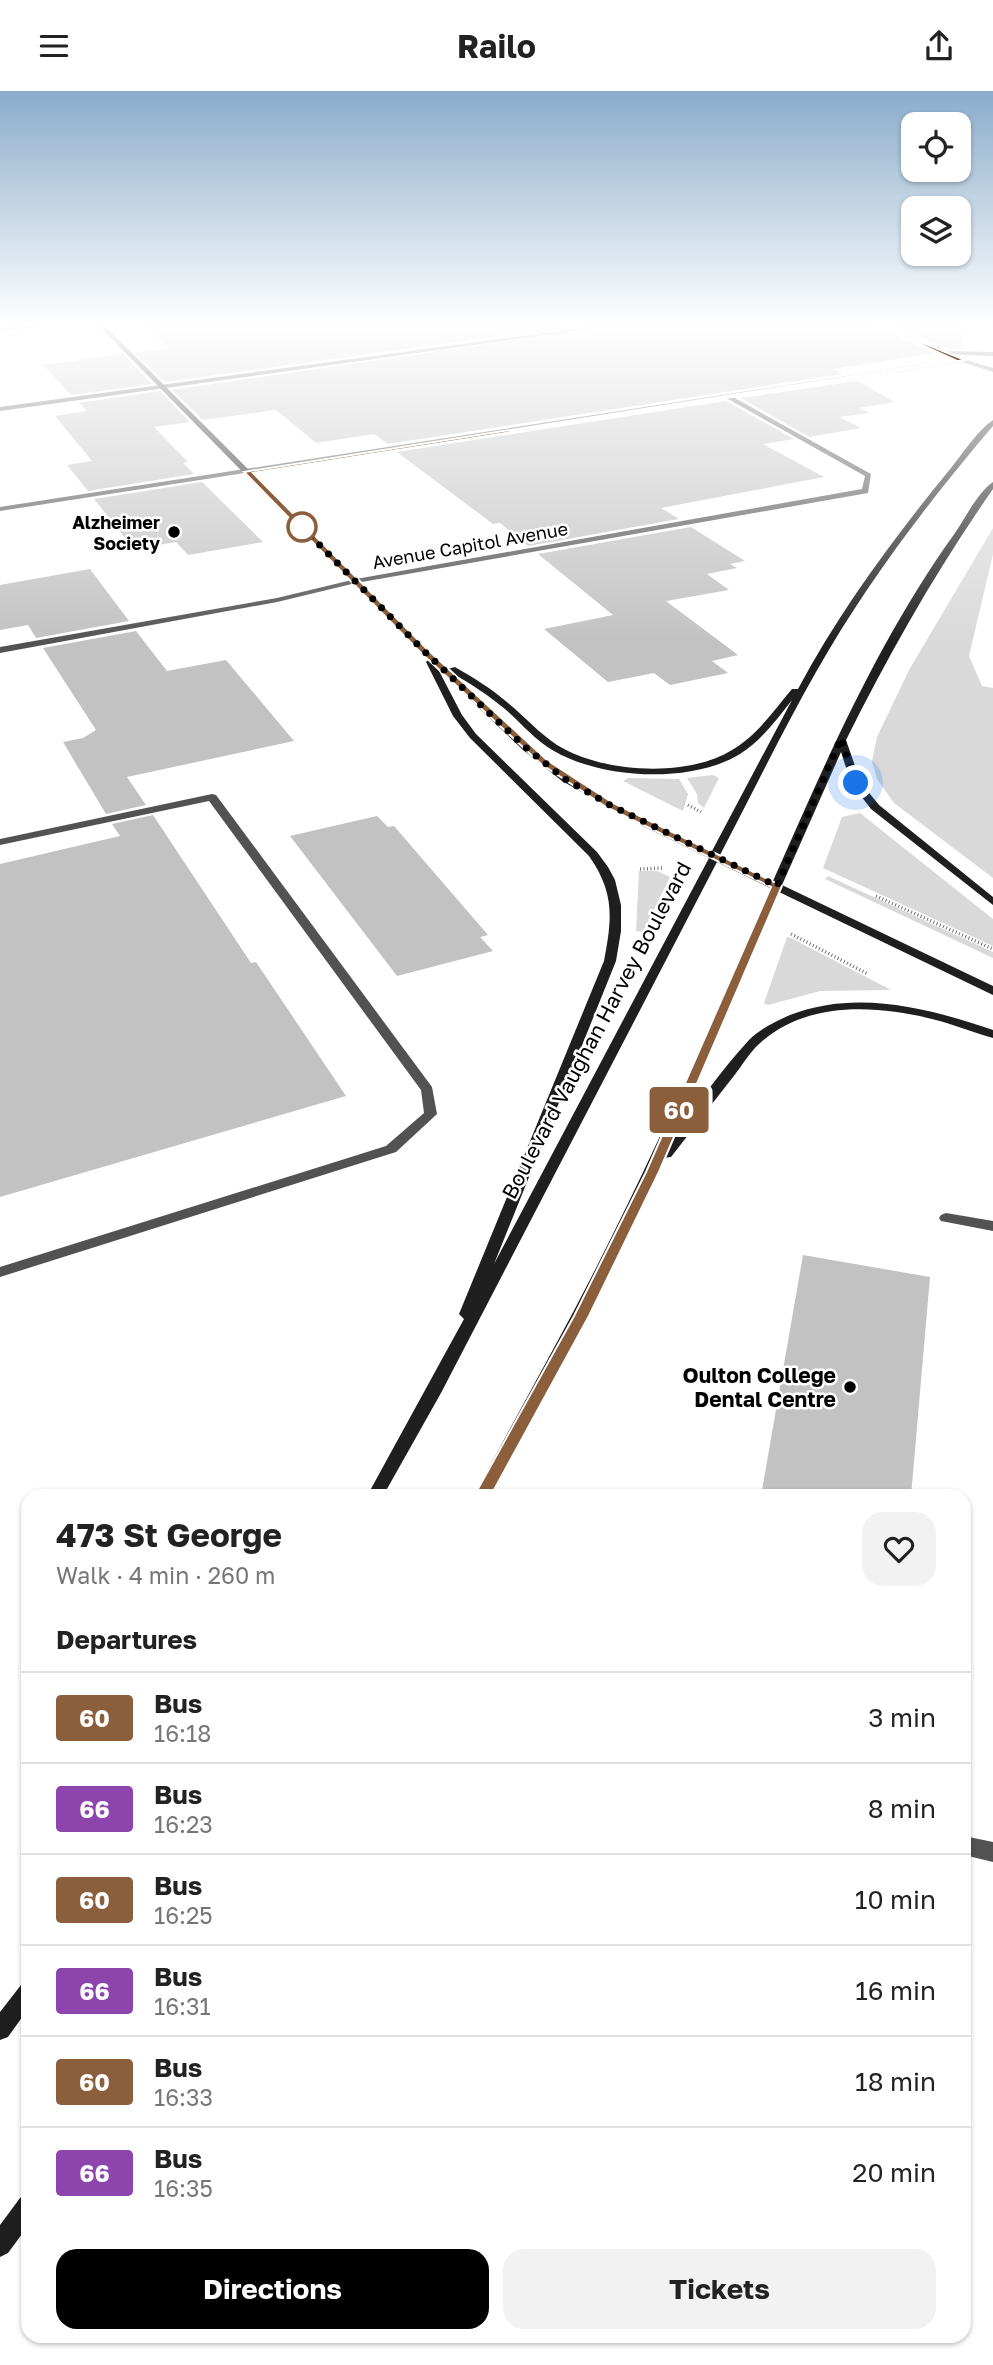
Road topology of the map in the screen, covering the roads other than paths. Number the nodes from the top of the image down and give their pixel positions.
1 (208, 431) edge
2 (510, 431) edge
3 (790, 431) edge
4 (985, 431) edge
5 (248, 472) junction
6 (993, 484) edge
7 (0, 509) edge
8 (356, 582) junction
9 (0, 650) edge
10 (424, 651) junction
11 (812, 671) junction
12 (841, 738) junction
13 (0, 842) edge
14 (715, 857) junction
15 (777, 886) junction
16 (993, 902) edge
17 (993, 991) edge
18 (993, 1034) edge
19 (652, 1172) junction
20 (946, 1218) dead end
21 (993, 1226) edge
22 (0, 1272) edge
23 (433, 1393) junction
24 (380, 1489) edge
25 (486, 1489) edge
26 (971, 1847) edge
27 (993, 1852) edge
28 (21, 2001) edge
29 (0, 2029) edge
30 (21, 2216) edge
31 (0, 2245) edge

1 - 5 main road
2 - 5 street
3 - 8 street, Avenue Capitol Avenue
4 - 11 main road, Boulevard Vaughan Harvey Boulevard
5 - 7 street
5 - 8 main road
6 - 12 main road
8 - 9 street, Avenue Capitol Avenue
8 - 10 main road
10 - 11 main road
10 - 14 main road
10 - 23 main road
11 - 14 main road, Boulevard Vaughan Harvey Boulevard
12 - 15 main road
12 - 16 main road
13 - 22 street
14 - 15 main road
14 - 23 main road, Boulevard Vaughan Harvey Boulevard
15 - 17 main road
15 - 19 main road
18 - 19 main road
19 - 25 main road
20 - 21 street
23 - 24 main road, Boulevard Vaughan Harvey Boulevard
26 - 27 street
28 - 29 main road
30 - 31 main road

